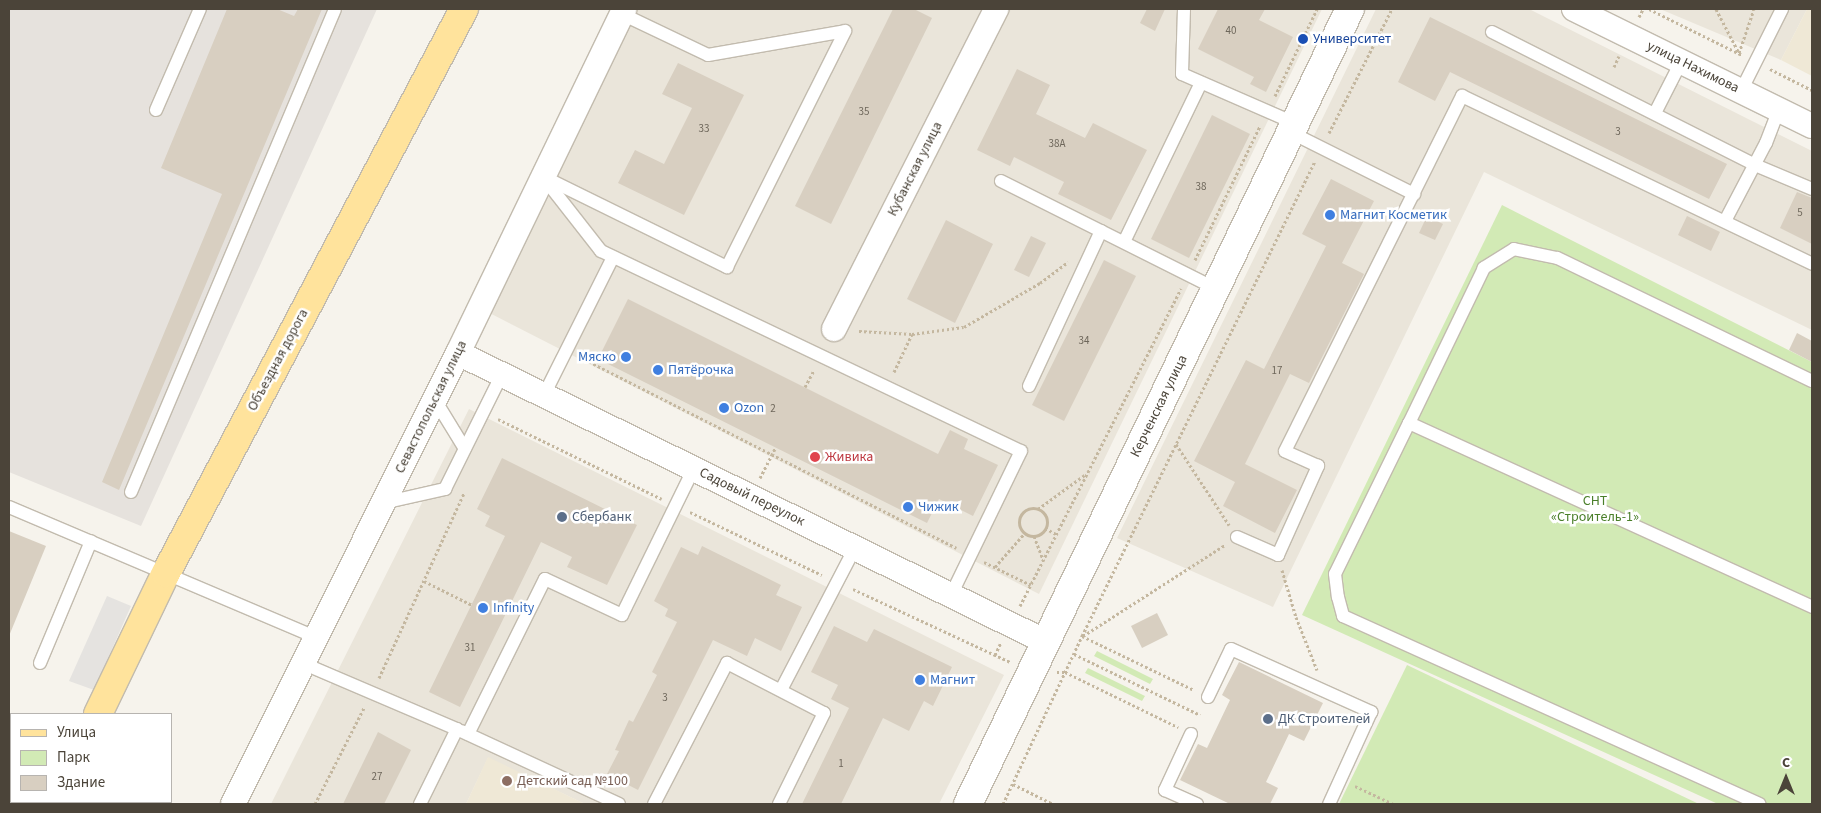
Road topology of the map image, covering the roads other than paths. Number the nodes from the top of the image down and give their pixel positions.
1 (200, 9) edge
2 (335, 9) edge
3 (464, 9) edge
4 (996, 9) edge
5 (1184, 9) edge
6 (1350, 9) edge
7 (1574, 9) edge
8 (1782, 9) edge
9 (623, 11) edge
10 (1492, 32) dead end
11 (1681, 62) junction
12 (1201, 83) junction
13 (1741, 91) junction
14 (1779, 109) junction
15 (156, 110) dead end
16 (1654, 113) junction
17 (1812, 126) edge
18 (1292, 127) junction
19 (1755, 165) junction
20 (543, 177) junction
21 (1000, 181) dead end
22 (1812, 189) edge
23 (1414, 194) junction
24 (1725, 221) junction
25 (1099, 235) junction
26 (1124, 242) junction
27 (613, 257) junction
28 (1812, 264) edge
29 (1215, 288) junction
30 (834, 329) road end
31 (458, 352) junction
32 (509, 377) junction
33 (1812, 381) edge
34 (1029, 386) dead end
35 (544, 395) junction
36 (434, 400) junction
37 (1409, 423) junction
38 (465, 449) junction
39 (694, 468) junction
40 (131, 492) dead end
41 (383, 504) junction
42 (9, 507) edge
43 (1237, 537) road end
44 (91, 541) junction
45 (855, 548) junction
46 (166, 573) junction
47 (951, 595) junction
48 (1812, 608) edge
49 (315, 637) junction
50 (1046, 642) junction
51 (40, 663) dead end
52 (302, 663) junction
53 (781, 690) junction
54 (1208, 697) road end
55 (98, 713) edge
56 (462, 732) junction
57 (1191, 734) road end
58 (973, 803) edge
59 (233, 804) edge
60 (420, 804) edge
61 (619, 804) edge
62 (654, 804) edge
63 (779, 804) edge
64 (1197, 804) edge
65 (1329, 804) edge
66 (1760, 804) edge

1 - 15 lane
2 - 40 lane
3 - 46 main road, Объездная дорога
4 - 30 street, Кубанская улица
5 - 12 lane
6 - 18 street, Керченская улица
7 - 11 street, улица Нахимова
8 - 13 lane
9 - 20 street, Севастопольская улица
9 - 20 lane
10 - 16 lane
11 - 13 street, улица Нахимова
11 - 16 lane
12 - 18 lane
12 - 26 lane
13 - 14 street, улица Нахимова
14 - 17 street, улица Нахимова
14 - 19 lane
16 - 19 lane
18 - 23 lane
18 - 29 street, Керченская улица
19 - 22 lane
19 - 24 lane
20 - 27 lane
20 - 31 street, Севастопольская улица
21 - 25 lane
23 - 24 lane
23 - 43 lane
24 - 28 lane
25 - 26 lane
25 - 34 lane
26 - 29 lane
27 - 35 lane
27 - 47 lane
29 - 50 street, Керченская улица
31 - 32 street, Садовый переулок
31 - 36 street, Севастопольская улица
32 - 35 street, Садовый переулок
32 - 38 lane
33 - 37 lane
35 - 39 street, Садовый переулок
36 - 38 lane
36 - 41 street, Севастопольская улица
37 - 48 lane
37 - 66 lane
38 - 41 lane
39 - 45 street, Садовый переулок
39 - 56 lane
41 - 49 street, Севастопольская улица
42 - 44 lane
44 - 46 lane
44 - 51 lane
45 - 47 street, Садовый переулок
45 - 53 lane
46 - 49 lane
46 - 55 main road, Объездная дорога
47 - 50 street, Садовый переулок
49 - 52 street, Севастопольская улица
50 - 58 street, Керченская улица
52 - 56 lane
52 - 59 street, Севастопольская улица
53 - 62 lane
53 - 63 lane
54 - 65 lane
56 - 60 lane
56 - 61 lane
57 - 64 lane

